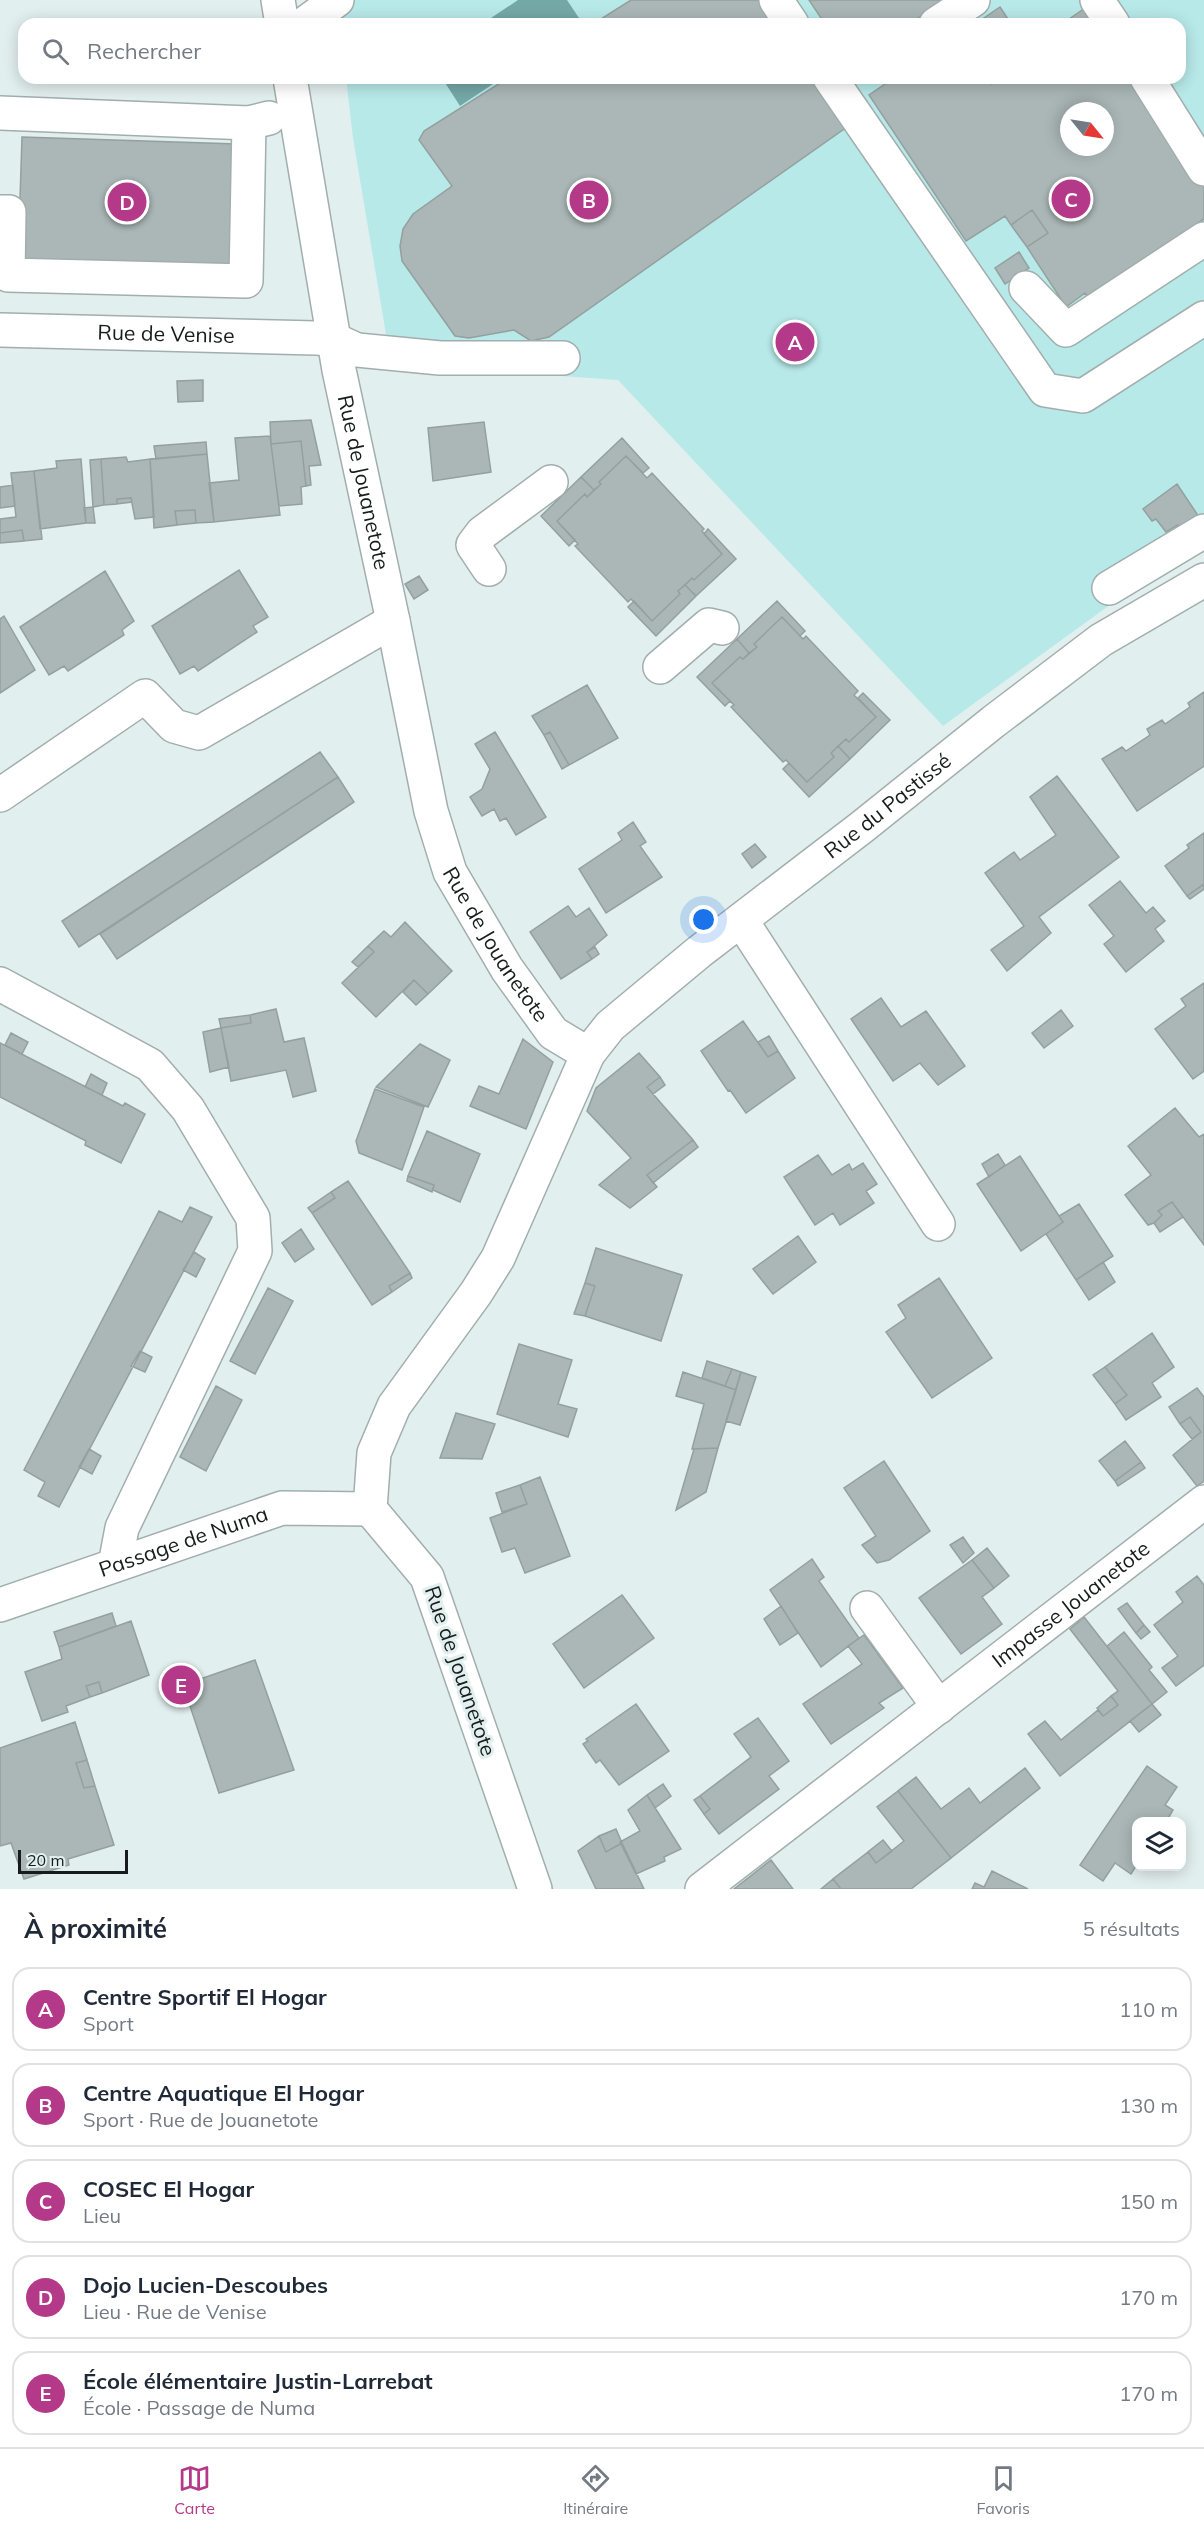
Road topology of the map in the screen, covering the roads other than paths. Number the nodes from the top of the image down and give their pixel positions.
1 (278, 0) edge
2 (337, 0) edge
3 (776, 0) edge
4 (973, 0) edge
5 (1097, 0) edge
6 (281, 18) edge
7 (312, 18) edge
8 (788, 18) edge
9 (945, 18) edge
10 (1109, 18) edge
11 (842, 84) edge
12 (1151, 84) edge
13 (292, 94) edge
14 (0, 113) edge
15 (249, 123) junction
16 (1204, 169) edge
17 (0, 212) edge
18 (1204, 239) edge
19 (1026, 288) dead end
20 (1204, 318) edge
21 (0, 330) edge
22 (333, 339) junction
23 (563, 358) dead end
24 (551, 482) dead end
25 (1204, 531) edge
26 (489, 569) dead end
27 (1204, 580) edge
28 (1109, 588) dead end
29 (393, 621) junction
30 (722, 628) dead end
31 (660, 667) dead end
32 (0, 795) edge
33 (741, 920) junction
34 (0, 984) edge
35 (588, 1054) junction
36 (939, 1224) dead end
37 (1204, 1502) edge
38 (370, 1509) junction
39 (115, 1565) junction
40 (0, 1605) edge
41 (867, 1608) dead end
42 (939, 1707) junction
43 (535, 1889) edge
44 (702, 1889) edge

1 - 6 street
2 - 7 street
3 - 8 street
4 - 9 street
5 - 10 street
11 - 20 street
12 - 16 street
13 - 15 street
13 - 22 street, Rue de Jouanetote
14 - 15 street
15 - 17 street
18 - 19 street
21 - 22 street, Rue de Venise
22 - 23 street
22 - 29 street, Rue de Jouanetote
24 - 26 street
25 - 28 street
27 - 33 street, Rue du Pastissé
29 - 32 street
29 - 35 street, Rue de Jouanetote
30 - 31 street
33 - 35 street, Rue du Pastissé
33 - 36 street
34 - 39 street
35 - 38 street
37 - 42 street, Impasse Jouanetote
38 - 39 street, Passage de Numa
38 - 43 street, Rue de Jouanetote
39 - 40 street, Passage de Numa
41 - 42 street
42 - 44 street, Impasse Jouanetote

